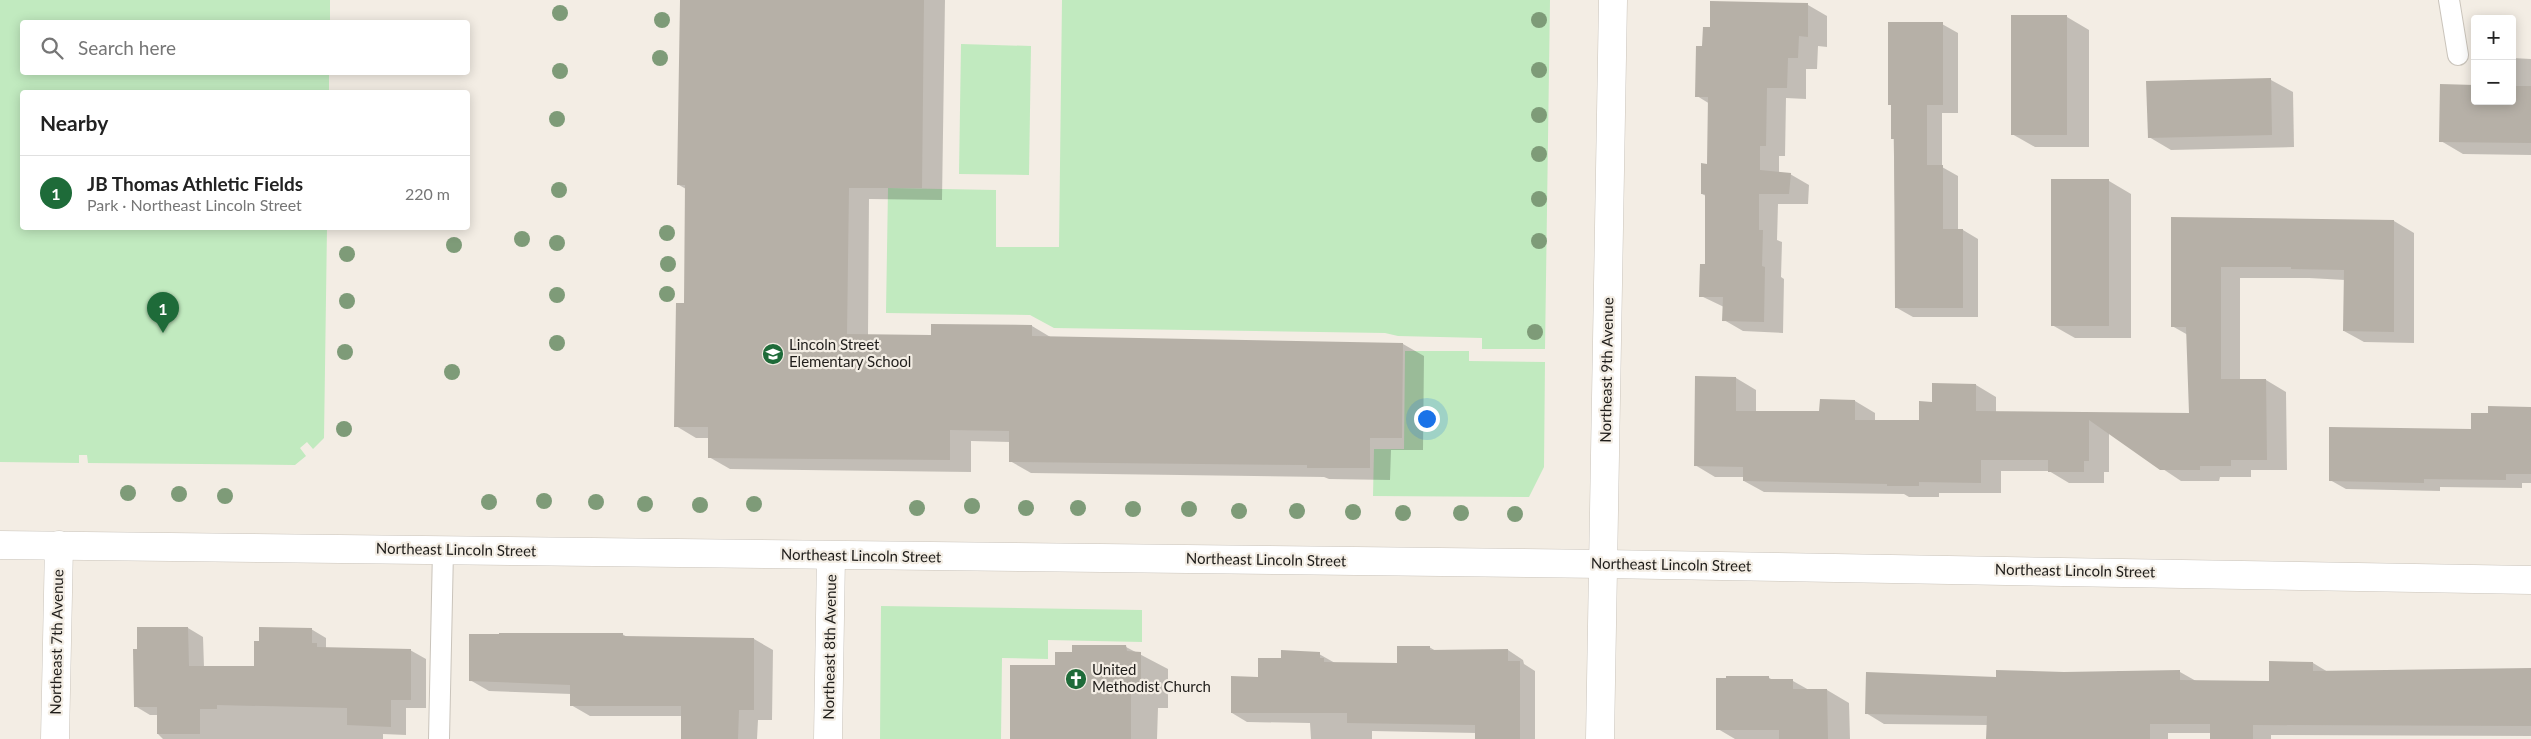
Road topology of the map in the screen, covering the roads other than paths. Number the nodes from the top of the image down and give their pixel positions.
1 (1613, 0) edge
2 (2449, 0) edge
3 (2458, 54) dead end
4 (0, 545) edge
5 (59, 545) junction
6 (443, 550) junction
7 (832, 556) junction
8 (1604, 564) junction
9 (2531, 580) edge
10 (55, 739) edge
11 (439, 739) edge
12 (828, 739) edge
13 (1600, 739) edge

1 - 8 street, Northeast 9th Avenue
2 - 3 lane
4 - 5 street, Northeast Lincoln Street
5 - 6 street, Northeast Lincoln Street
5 - 10 street, Northeast 7th Avenue
6 - 7 street, Northeast Lincoln Street
6 - 11 lane
7 - 8 street, Northeast Lincoln Street
7 - 12 street, Northeast 8th Avenue
8 - 9 street, Northeast Lincoln Street
8 - 13 street, Northeast 9th Avenue

